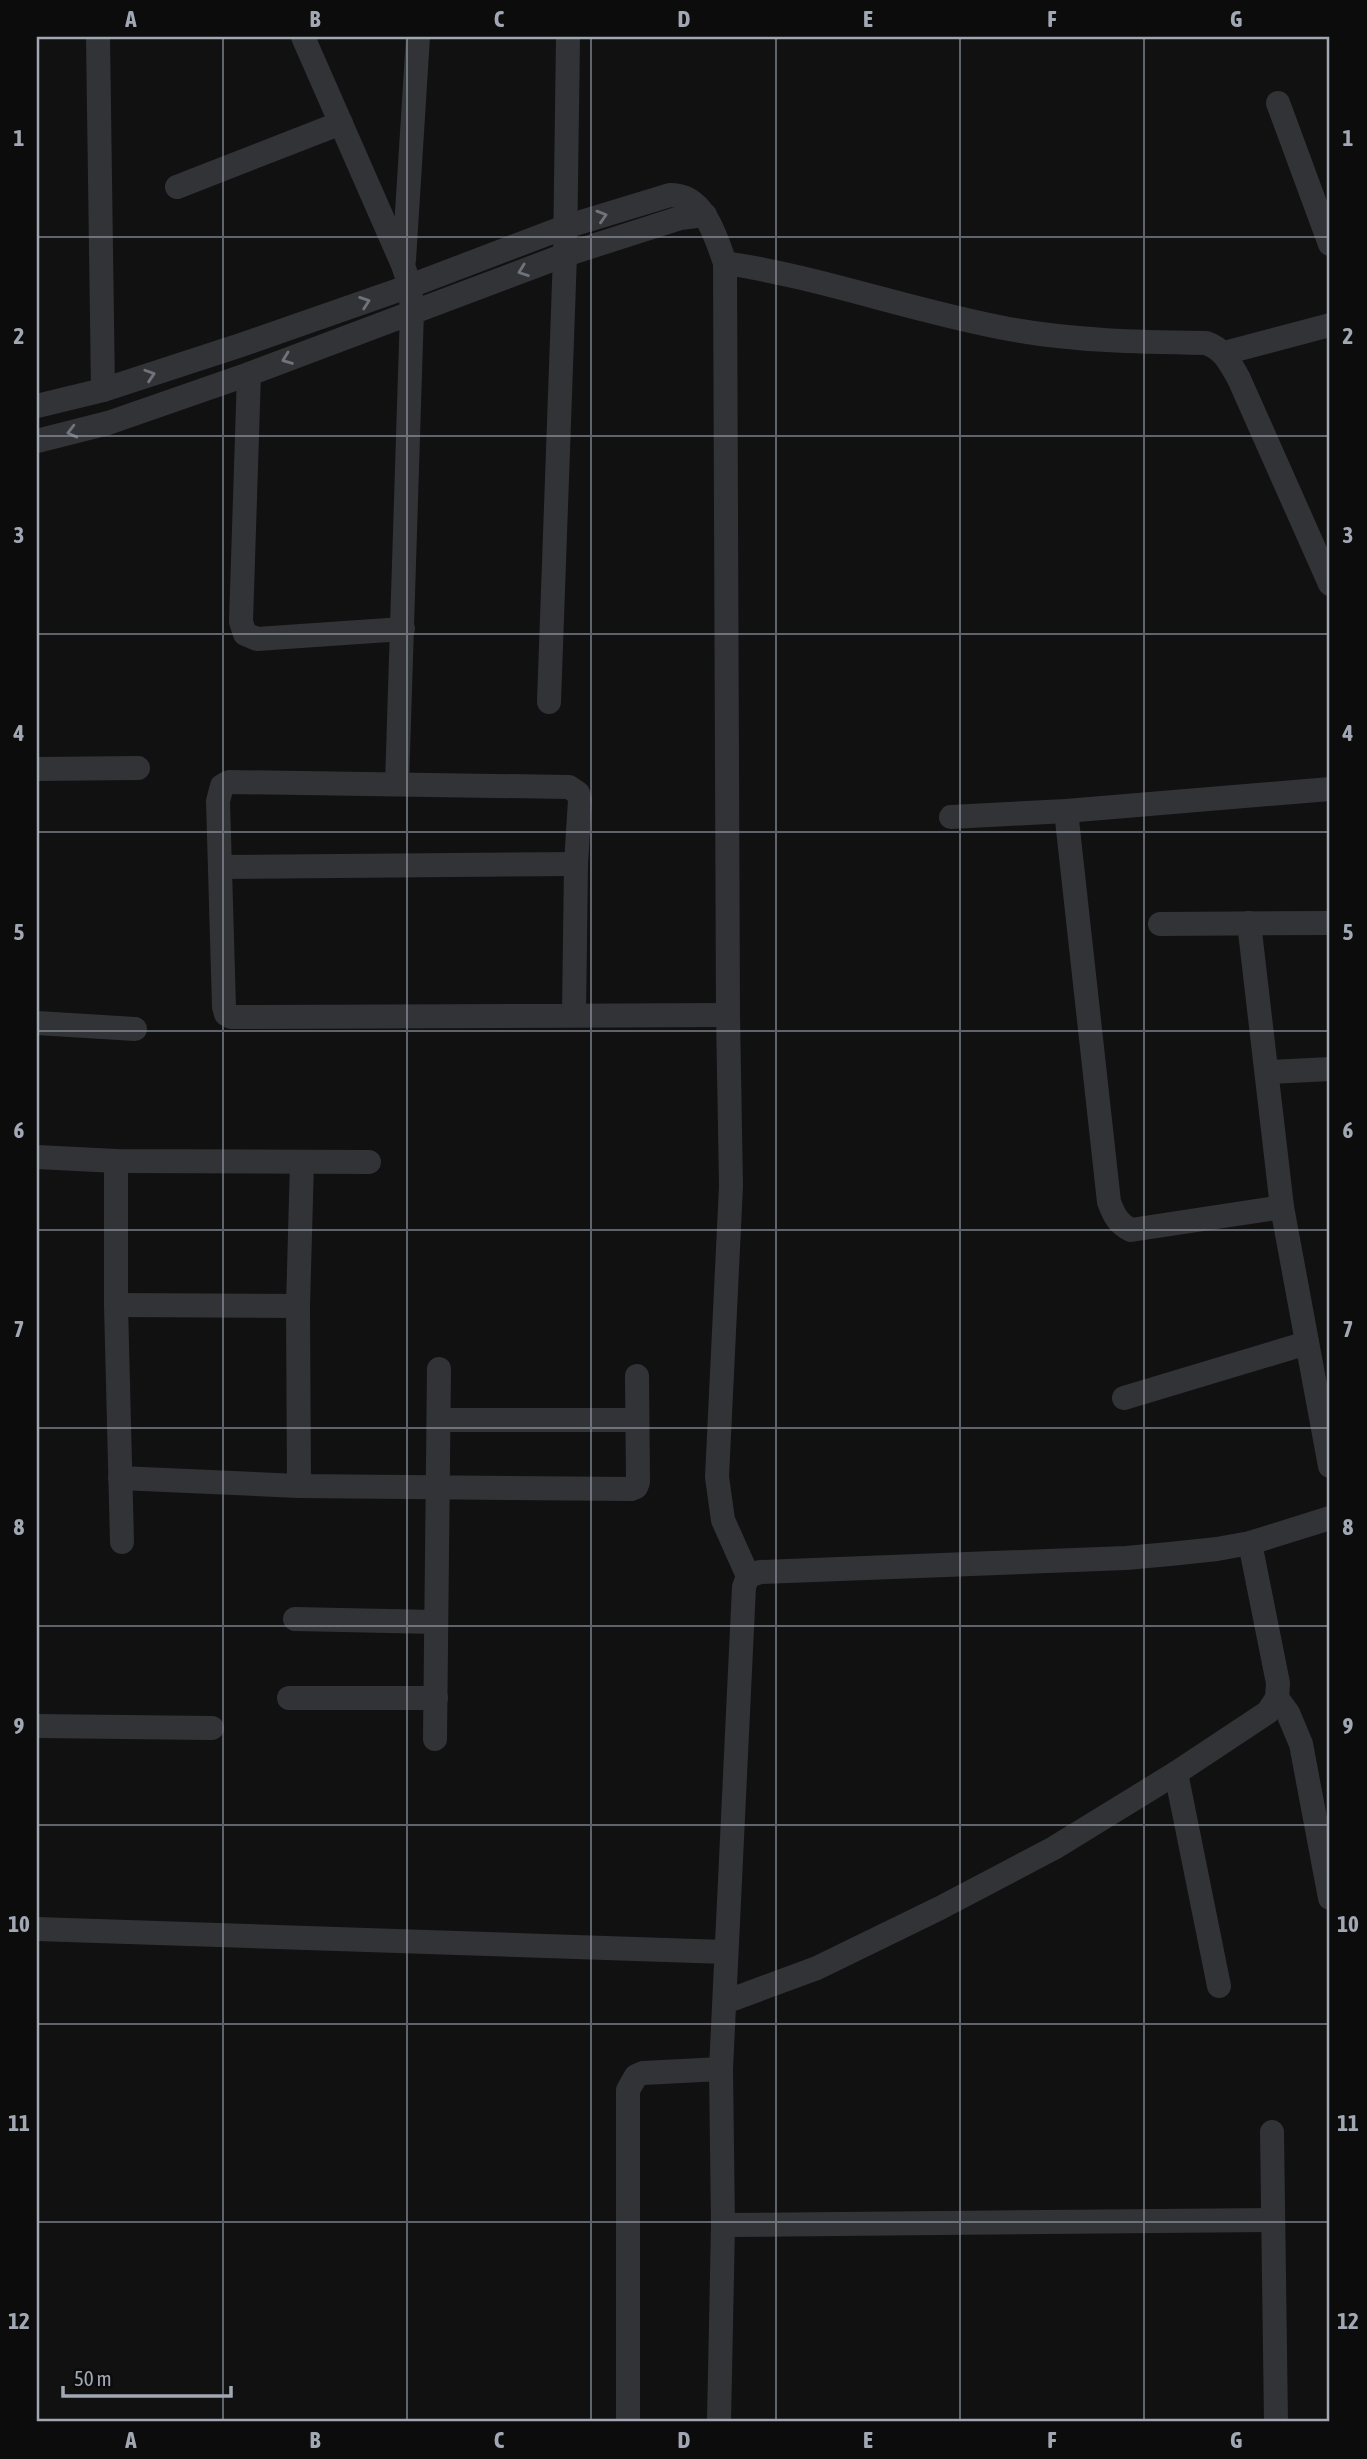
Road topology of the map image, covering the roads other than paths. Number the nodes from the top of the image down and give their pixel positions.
1 (98, 37) edge
2 (303, 37) edge
3 (418, 37) edge
4 (568, 37) edge
5 (1278, 103) dead end
6 (341, 123) junction
7 (177, 187) dead end
8 (705, 215) junction
9 (565, 227) junction
10 (1330, 244) edge
11 (565, 255) junction
12 (725, 262) junction
13 (407, 276) junction
14 (412, 312) junction
15 (1330, 325) edge
16 (1224, 353) junction
17 (249, 374) junction
18 (103, 390) junction
19 (37, 406) edge
20 (37, 441) edge
21 (1330, 584) edge
22 (403, 629) junction
23 (549, 702) dead end
24 (138, 768) dead end
25 (37, 769) edge
26 (397, 784) junction
27 (1330, 789) edge
28 (1066, 811) junction
29 (951, 817) dead end
30 (576, 864) junction
31 (220, 867) junction
32 (1249, 923) junction
33 (1330, 923) edge
34 (1160, 924) dead end
35 (574, 1014) junction
36 (728, 1015) junction
37 (37, 1023) edge
38 (135, 1029) dead end
39 (1330, 1069) edge
40 (1268, 1072) junction
41 (37, 1157) edge
42 (116, 1161) junction
43 (369, 1161) dead end
44 (302, 1162) junction
45 (1282, 1207) junction
46 (117, 1305) junction
47 (298, 1306) junction
48 (1307, 1343) junction
49 (439, 1368) dead end
50 (637, 1376) dead end
51 (1124, 1398) dead end
52 (439, 1420) junction
53 (637, 1420) junction
54 (1330, 1466) edge
55 (120, 1478) junction
56 (299, 1486) junction
57 (437, 1488) junction
58 (1330, 1518) edge
59 (122, 1542) dead end
60 (1250, 1543) junction
61 (748, 1576) junction
62 (295, 1619) dead end
63 (436, 1622) junction
64 (289, 1698) dead end
65 (436, 1698) junction
66 (1277, 1698) junction
67 (37, 1726) edge
68 (212, 1728) dead end
69 (435, 1739) dead end
70 (1176, 1773) junction
71 (1330, 1898) edge
72 (37, 1929) edge
73 (726, 1952) junction
74 (1219, 1986) dead end
75 (725, 2003) junction
76 (722, 2069) junction
77 (1272, 2132) dead end
78 (1273, 2220) junction
79 (723, 2225) junction
80 (628, 2422) edge
81 (719, 2422) edge
82 (1276, 2422) edge

1 - 18 street
2 - 6 street
3 - 13 street
4 - 9 street
5 - 10 street
6 - 7 street
6 - 13 street
9 -> 8 street
8 - 11 street
8 - 12 street
9 - 11 street
9 - 13 street
11 -> 14 street
11 - 23 street
12 - 16 street
12 - 36 street
13 - 14 street
18 -> 13 street
14 -> 17 street
14 - 22 street
15 - 16 street
16 - 21 street
17 -> 20 street
17 - 22 street
18 - 19 street
22 - 26 street
24 - 25 street
26 - 30 street
26 - 31 street
27 - 28 street
28 - 29 street
28 - 45 street
30 - 31 street
30 - 35 street
31 - 35 street
32 - 33 street
32 - 34 street
32 - 40 street
35 - 36 street
36 - 61 street
37 - 38 street
39 - 40 street
40 - 45 street
41 - 42 street
42 - 44 street
42 - 46 street
43 - 44 street
44 - 47 street
45 - 48 street
46 - 47 street
46 - 55 street
47 - 56 street
48 - 51 street
48 - 54 street
49 - 52 street
50 - 53 street
52 - 53 street
52 - 57 street
53 - 57 street
55 - 56 street
55 - 59 street
56 - 57 street
57 - 63 street
58 - 60 street
60 - 61 street
60 - 66 street
61 - 73 street
62 - 63 street
63 - 65 street
64 - 65 street
65 - 69 street
66 - 70 street
66 - 71 street
67 - 68 street
70 - 74 street
70 - 75 street
72 - 73 street
73 - 75 street
75 - 76 street
76 - 79 street
76 - 80 street
77 - 78 street
78 - 79 street
78 - 82 street
79 - 81 street

